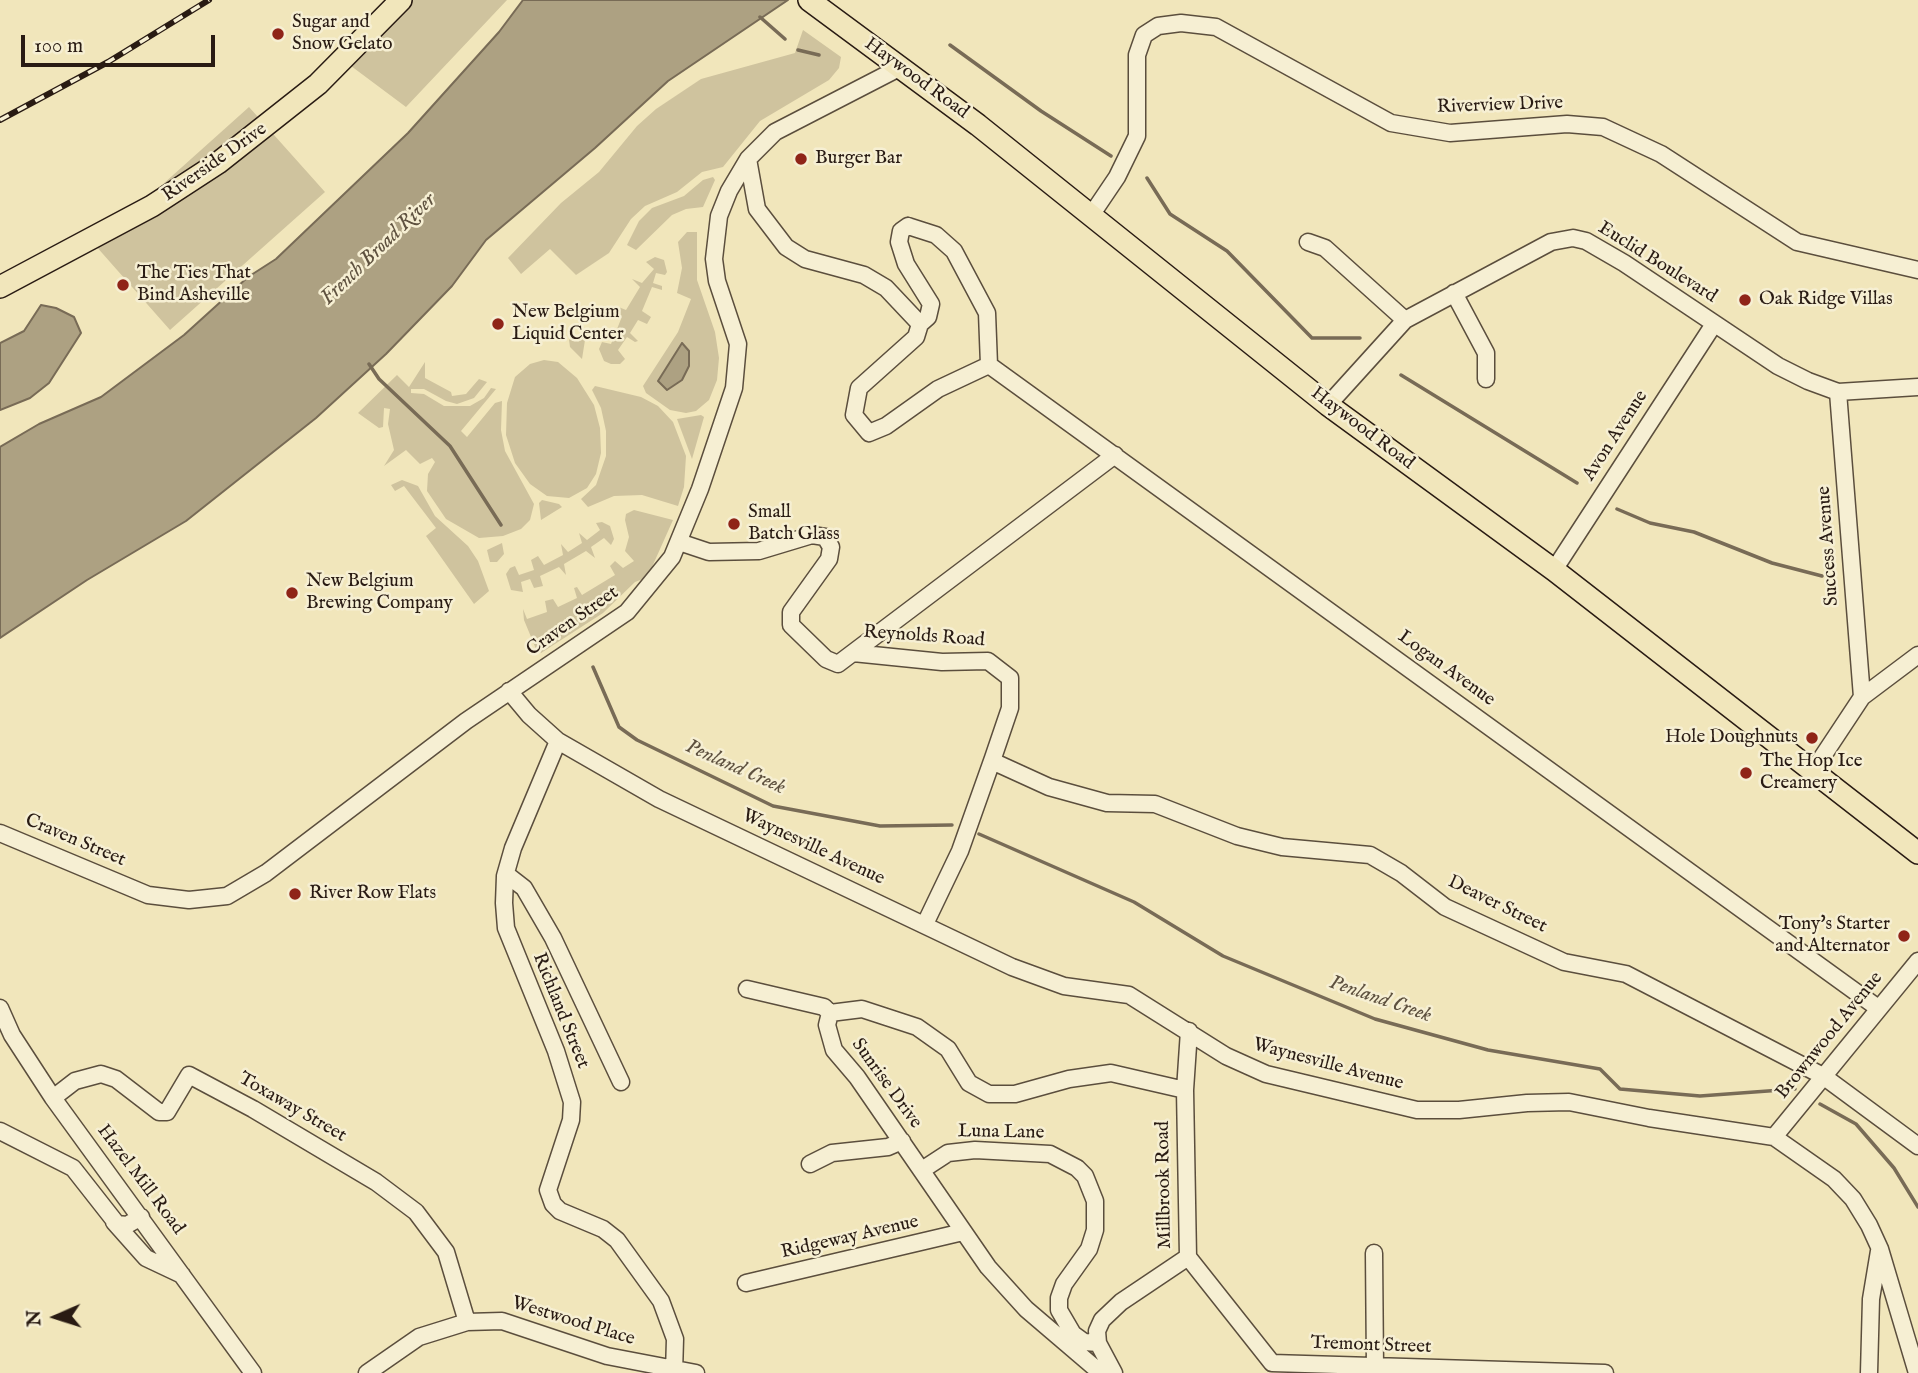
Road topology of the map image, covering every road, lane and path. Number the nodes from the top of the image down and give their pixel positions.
1 (401, 0) edge
2 (809, 0) edge
3 (901, 67) junction
4 (748, 159) junction
5 (1092, 214) junction
6 (1308, 242) dead end
7 (1918, 270) edge
8 (0, 287) edge
9 (1454, 293) junction
10 (1405, 320) junction
11 (920, 324) junction
12 (1714, 324) junction
13 (989, 365) junction
14 (1486, 379) dead end
15 (1918, 387) edge
16 (1838, 392) junction
17 (1328, 405) junction
18 (1115, 455) junction
19 (679, 542) junction
20 (1554, 570) junction
21 (853, 653) junction
22 (1918, 654) edge
23 (509, 691) junction
24 (1862, 697) junction
25 (558, 741) junction
26 (992, 761) junction
27 (1813, 771) junction
28 (0, 833) edge
29 (1918, 853) edge
30 (506, 874) junction
31 (925, 924) junction
32 (1918, 961) edge
33 (747, 989) dead end
34 (0, 1008) edge
35 (1878, 1008) junction
36 (830, 1013) junction
37 (1189, 1031) junction
38 (1823, 1076) junction
39 (621, 1082) dead end
40 (1185, 1090) junction
41 (52, 1098) junction
42 (0, 1131) edge
43 (1774, 1137) junction
44 (902, 1141) junction
45 (1918, 1146) edge
46 (810, 1164) dead end
47 (922, 1170) junction
48 (141, 1217) junction
49 (114, 1222) junction
50 (963, 1232) junction
51 (1880, 1249) junction
52 (1374, 1253) dead end
53 (1188, 1257) junction
54 (185, 1276) junction
55 (746, 1283) dead end
56 (467, 1322) junction
57 (1098, 1343) junction
58 (1375, 1368) junction
59 (674, 1371) edge
60 (253, 1373) edge
61 (368, 1373) edge
62 (696, 1373) edge
63 (1101, 1373) edge
64 (1114, 1373) edge
65 (1582, 1373) edge
66 (1605, 1373) edge
67 (1869, 1373) edge
68 (1917, 1373) edge

1 - 8 main road, Riverside Drive
2 - 3 main road, Haywood Road
3 - 4 street, Craven Street
3 - 5 main road, Haywood Road
4 - 11 street
4 - 19 street, Craven Street
5 - 7 street, Riverview Drive
5 - 17 main road, Haywood Road
6 - 10 street
9 - 10 street, Euclid Boulevard
9 - 12 street, Euclid Boulevard
9 - 14 street
10 - 17 street, Euclid Boulevard
11 - 13 street
11 - 13 street
12 - 16 street, Euclid Boulevard
12 - 20 street, Avon Avenue
13 - 18 street, Logan Avenue
15 - 16 street, Euclid Boulevard
16 - 24 street, Success Avenue
17 - 20 main road, Haywood Road
18 - 21 street, Reynolds Road
18 - 35 street, Logan Avenue
19 - 21 street
19 - 23 street, Craven Street
20 - 27 main road, Haywood Road
21 - 26 street, Reynolds Road
22 - 24 street
23 - 25 street, Waynesville Avenue
23 - 28 street, Craven Street
24 - 27 street
25 - 30 street, Richland Street
25 - 31 street, Waynesville Avenue
26 - 31 street, Reynolds Road
26 - 38 street, Deaver Street
27 - 29 main road, Haywood Road
30 - 39 street
30 - 59 street, Richland Street
31 - 37 street, Waynesville Avenue
32 - 35 street, Brownwood Avenue
33 - 36 street
34 - 41 street, Hazel Mill Road
35 - 38 street, Brownwood Avenue
36 - 40 street, Sunrise Drive
36 - 44 street, Sunrise Drive
37 - 40 street, Millbrook Road
37 - 43 street, Waynesville Avenue
38 - 43 street, Brownwood Avenue
38 - 45 street, Deaver Street
40 - 53 street, Millbrook Road
41 - 48 street, Hazel Mill Road
41 - 56 street, Toxaway Street
42 - 49 street
43 - 51 street, Waynesville Avenue
44 - 46 street
44 - 47 street, Sunrise Drive
47 - 50 street, Sunrise Drive
47 - 57 street, Luna Lane
48 - 49 street
48 - 54 street, Hazel Mill Road
49 - 54 street
50 - 55 street, Ridgeway Avenue
50 - 63 street, Sunrise Drive
51 - 67 street
51 - 68 street, Waynesville Avenue
52 - 58 street
53 - 57 street, Millbrook Road
53 - 58 street, Tremont Street
54 - 60 street, Hazel Mill Road
56 - 59 street, Westwood Place
56 - 61 street, Westwood Place
57 - 64 street
58 - 65 street, Tremont Street
59 - 62 street, Westwood Place
65 - 66 street, Tremont Street

